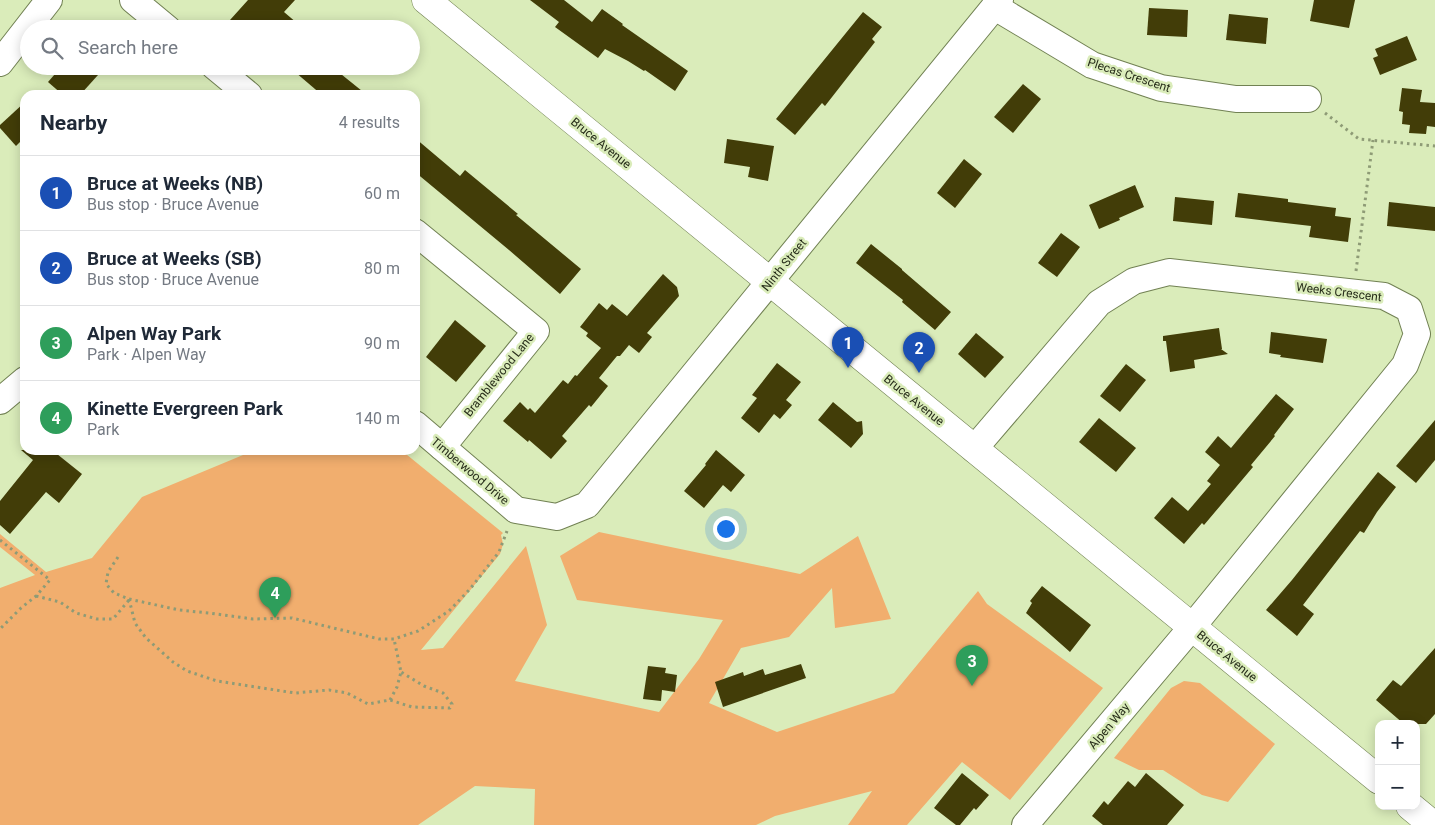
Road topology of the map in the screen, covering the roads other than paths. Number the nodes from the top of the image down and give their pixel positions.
1 (49, 0) edge
2 (133, 0) edge
3 (426, 0) edge
4 (997, 4) edge
5 (33, 20) edge
6 (157, 20) edge
7 (20, 37) edge
8 (0, 63) edge
9 (225, 75) edge
10 (243, 90) edge
11 (1308, 99) road end
12 (420, 236) edge
13 (770, 281) junction
14 (20, 384) edge
15 (0, 401) edge
16 (420, 428) edge
17 (442, 446) junction
18 (974, 449) junction
19 (557, 517) joint
20 (1192, 627) junction
21 (1375, 777) edge
22 (1025, 825) edge

1 - 5 street
2 - 6 street
3 - 13 street, Bruce Avenue
4 - 11 street, Plecas Crescent
4 - 13 street, Ninth Street
7 - 8 street
9 - 10 street
12 - 17 street, Bramblewood Lane
13 - 18 street, Bruce Avenue
13 - 19 street, Ninth Street
14 - 15 street
16 - 17 street, Timberwood Drive
17 - 19 street, Timberwood Drive
18 - 20 street, Bruce Avenue
18 - 20 street, Weeks Crescent
20 - 21 street, Bruce Avenue
20 - 22 street, Alpen Way

